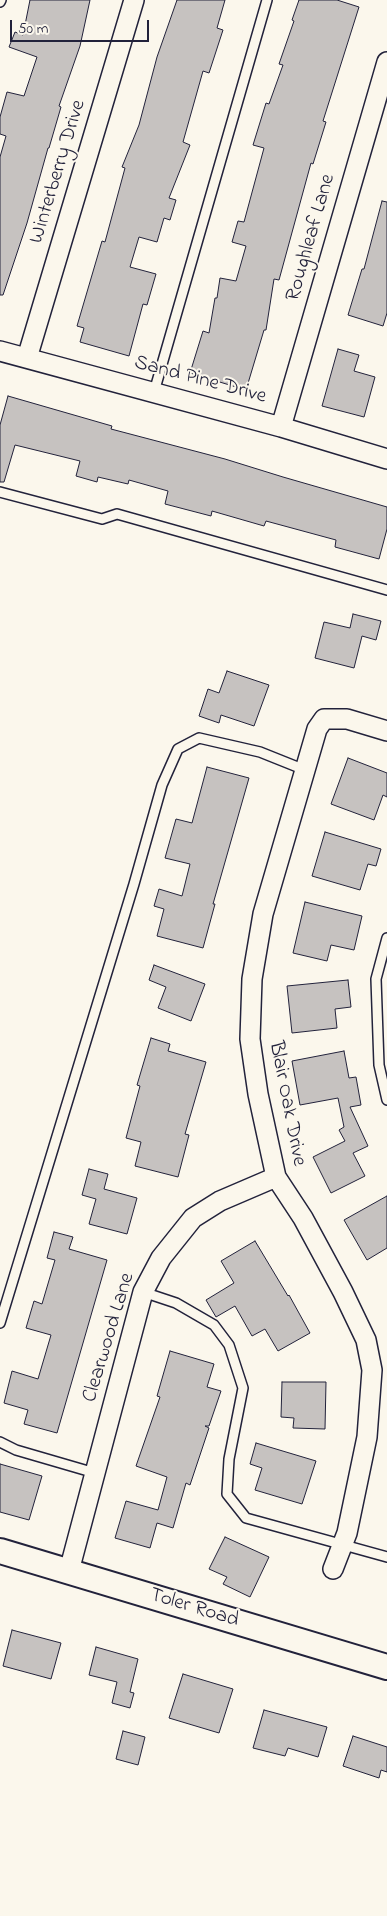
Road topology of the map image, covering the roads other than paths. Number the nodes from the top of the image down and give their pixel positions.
1 (134, 0) edge
2 (267, 0) edge
3 (387, 62) edge
4 (0, 351) edge
5 (27, 358) junction
6 (154, 392) junction
7 (281, 427) junction
8 (387, 459) edge
9 (0, 492) edge
10 (387, 590) edge
11 (387, 731) edge
12 (306, 770) junction
13 (387, 938) edge
14 (387, 1100) edge
15 (276, 1177) junction
16 (143, 1292) junction
17 (0, 1323) edge
18 (0, 1442) edge
19 (95, 1473) junction
20 (342, 1545) junction
21 (0, 1551) edge
22 (387, 1557) edge
23 (333, 1569) dead end
24 (69, 1571) junction
25 (387, 1667) edge

1 - 5 street, Winterberry Drive
2 - 6 lane
3 - 7 street, Roughleaf Lane
4 - 5 street, Sand Pine Drive
5 - 6 street, Sand Pine Drive
6 - 7 street, Sand Pine Drive
7 - 8 street, Sand Pine Drive
9 - 10 lane
11 - 12 street, Blair Oak Drive
12 - 15 street, Blair Oak Drive
12 - 17 lane
13 - 14 lane
15 - 16 street, Clearwood Lane
15 - 20 street, Blair Oak Drive
16 - 19 street, Clearwood Lane
16 - 20 lane
18 - 19 lane
19 - 24 street, Clearwood Lane
20 - 22 lane
20 - 23 street, Blair Oak Drive
21 - 24 street, Toler Road
24 - 25 street, Toler Road

